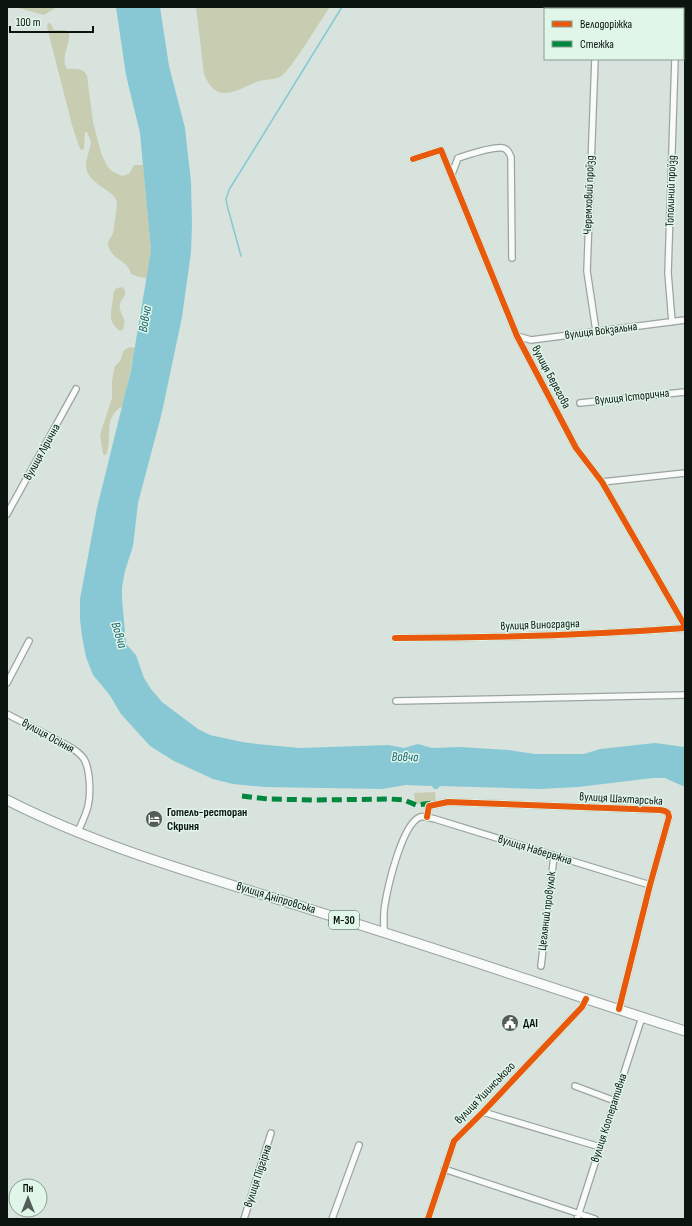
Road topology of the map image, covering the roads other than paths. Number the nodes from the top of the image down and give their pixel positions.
1 (594, 60) edge
2 (675, 60) edge
3 (412, 159) dead end
4 (452, 174) junction
5 (512, 258) dead end
6 (685, 320) edge
7 (672, 322) junction
8 (596, 331) junction
9 (517, 336) junction
10 (76, 389) dead end
11 (685, 392) edge
12 (580, 403) dead end
13 (685, 473) edge
14 (602, 482) junction
15 (7, 514) edge
16 (685, 627) edge
17 (395, 638) dead end
18 (29, 641) dead end
19 (7, 683) edge
20 (685, 695) edge
21 (396, 702) dead end
22 (7, 714) edge
23 (7, 800) edge
24 (427, 817) junction
25 (78, 832) junction
26 (554, 856) junction
27 (650, 884) junction
28 (384, 932) junction
29 (541, 966) dead end
30 (586, 999) junction
31 (619, 1009) junction
32 (642, 1016) junction
33 (685, 1031) edge
34 (575, 1086) dead end
35 (615, 1101) junction
36 (483, 1112) junction
37 (271, 1133) dead end
38 (360, 1145) dead end
39 (600, 1147) junction
40 (444, 1169) junction
41 (578, 1216) edge
42 (244, 1219) edge
43 (332, 1219) edge
44 (428, 1219) edge
45 (595, 1219) edge

1 - 8 street, Черемховий проїзд
2 - 7 street, Тополиний проїзд
3 - 4 street, вулиця Берегова
4 - 5 street
4 - 9 street, вулиця Берегова
6 - 7 street, вулиця Вокзальна
7 - 8 street, вулиця Вокзальна
8 - 9 street, вулиця Вокзальна
9 - 14 street, вулиця Берегова
10 - 15 street, вулиця Лірична
11 - 12 street, вулиця Історична
13 - 14 street
14 - 16 street, вулиця Берегова
16 - 17 street, вулиця Виноградна
18 - 19 street
20 - 21 street
22 - 25 street, вулиця Осіння
23 - 25 highway, вулиця Дніпровська / М-30
24 - 26 street, вулиця Набережна
24 - 27 street, вулиця Шахтарська
24 - 28 street, вулиця Набережна
25 - 28 highway, вулиця Дніпровська / М-30
26 - 27 street, вулиця Набережна
26 - 29 street, Цегляний провулок
27 - 31 street, вулиця Шахтарська
28 - 30 highway, вулиця Дніпровська / М-30
30 - 31 highway, вулиця Дніпровська / М-30
30 - 36 street, вулиця Ушинського
31 - 32 highway, вулиця Дніпровська / М-30
32 - 33 highway, вулиця Дніпровська / М-30
32 - 35 street, вулиця Кооперативна
34 - 35 street
35 - 39 street, вулиця Кооперативна
36 - 39 street
36 - 40 street, вулиця Ушинського
37 - 42 street, вулиця Підгірна
38 - 43 street
39 - 41 street, вулиця Кооперативна
40 - 41 street
40 - 44 street, вулиця Ушинського
41 - 45 street

